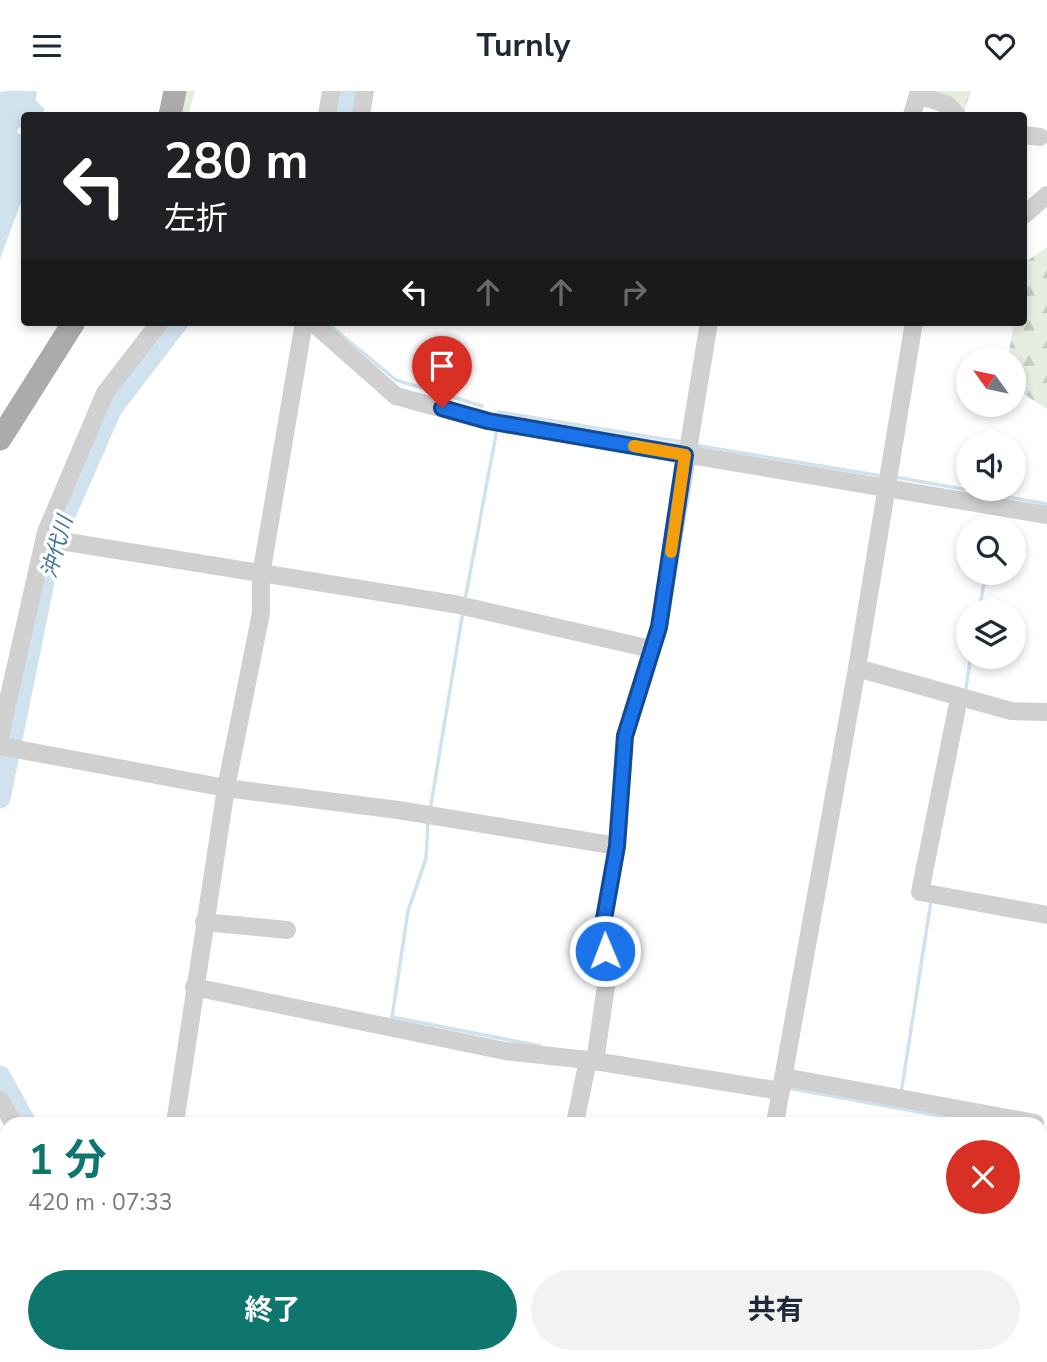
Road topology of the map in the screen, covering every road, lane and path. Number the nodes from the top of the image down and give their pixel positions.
1 (175, 91) edge
2 (331, 91) edge
3 (365, 91) edge
4 (919, 93) edge
5 (171, 112) edge
6 (328, 112) edge
7 (362, 112) edge
8 (913, 112) edge
9 (954, 112) edge
10 (1047, 195) edge
11 (1027, 212) edge
12 (71, 326) edge
13 (157, 326) edge
14 (303, 326) edge
15 (317, 326) edge
16 (708, 326) edge
17 (913, 326) edge
18 (0, 439) edge
19 (685, 455) junction
20 (887, 487) junction
21 (1047, 515) edge
22 (46, 532) junction
23 (261, 575) junction
24 (651, 649) junction
25 (857, 668) junction
26 (959, 698) junction
27 (1047, 712) edge
28 (0, 736) edge
29 (0, 746) edge
30 (226, 788) junction
31 (617, 846) junction
32 (1047, 915) edge
33 (204, 922) junction
34 (287, 930) dead end
35 (194, 987) junction
36 (592, 1061) junction
37 (783, 1084) junction
38 (0, 1100) edge
39 (10, 1117) edge
40 (176, 1117) edge
41 (577, 1117) edge
42 (776, 1117) edge
43 (996, 1117) edge

1 - 5 main road
2 - 6 street
3 - 7 street
4 - 8 street
4 - 9 street
10 - 11 street
12 - 18 main road
13 - 22 street
14 - 23 street
15 - 19 street
16 - 19 street
17 - 20 street
19 - 20 street
19 - 24 street
20 - 21 street
20 - 25 street
22 - 23 street
22 - 28 street
23 - 24 street
23 - 30 street
24 - 31 street
25 - 26 street
25 - 37 street
26 - 27 street
26 - 32 street
29 - 30 street
30 - 31 street
30 - 33 street
31 - 36 street
33 - 34 street
33 - 35 street
35 - 36 street
35 - 40 street
36 - 37 street
36 - 41 street
37 - 42 street
37 - 43 street
38 - 39 street

